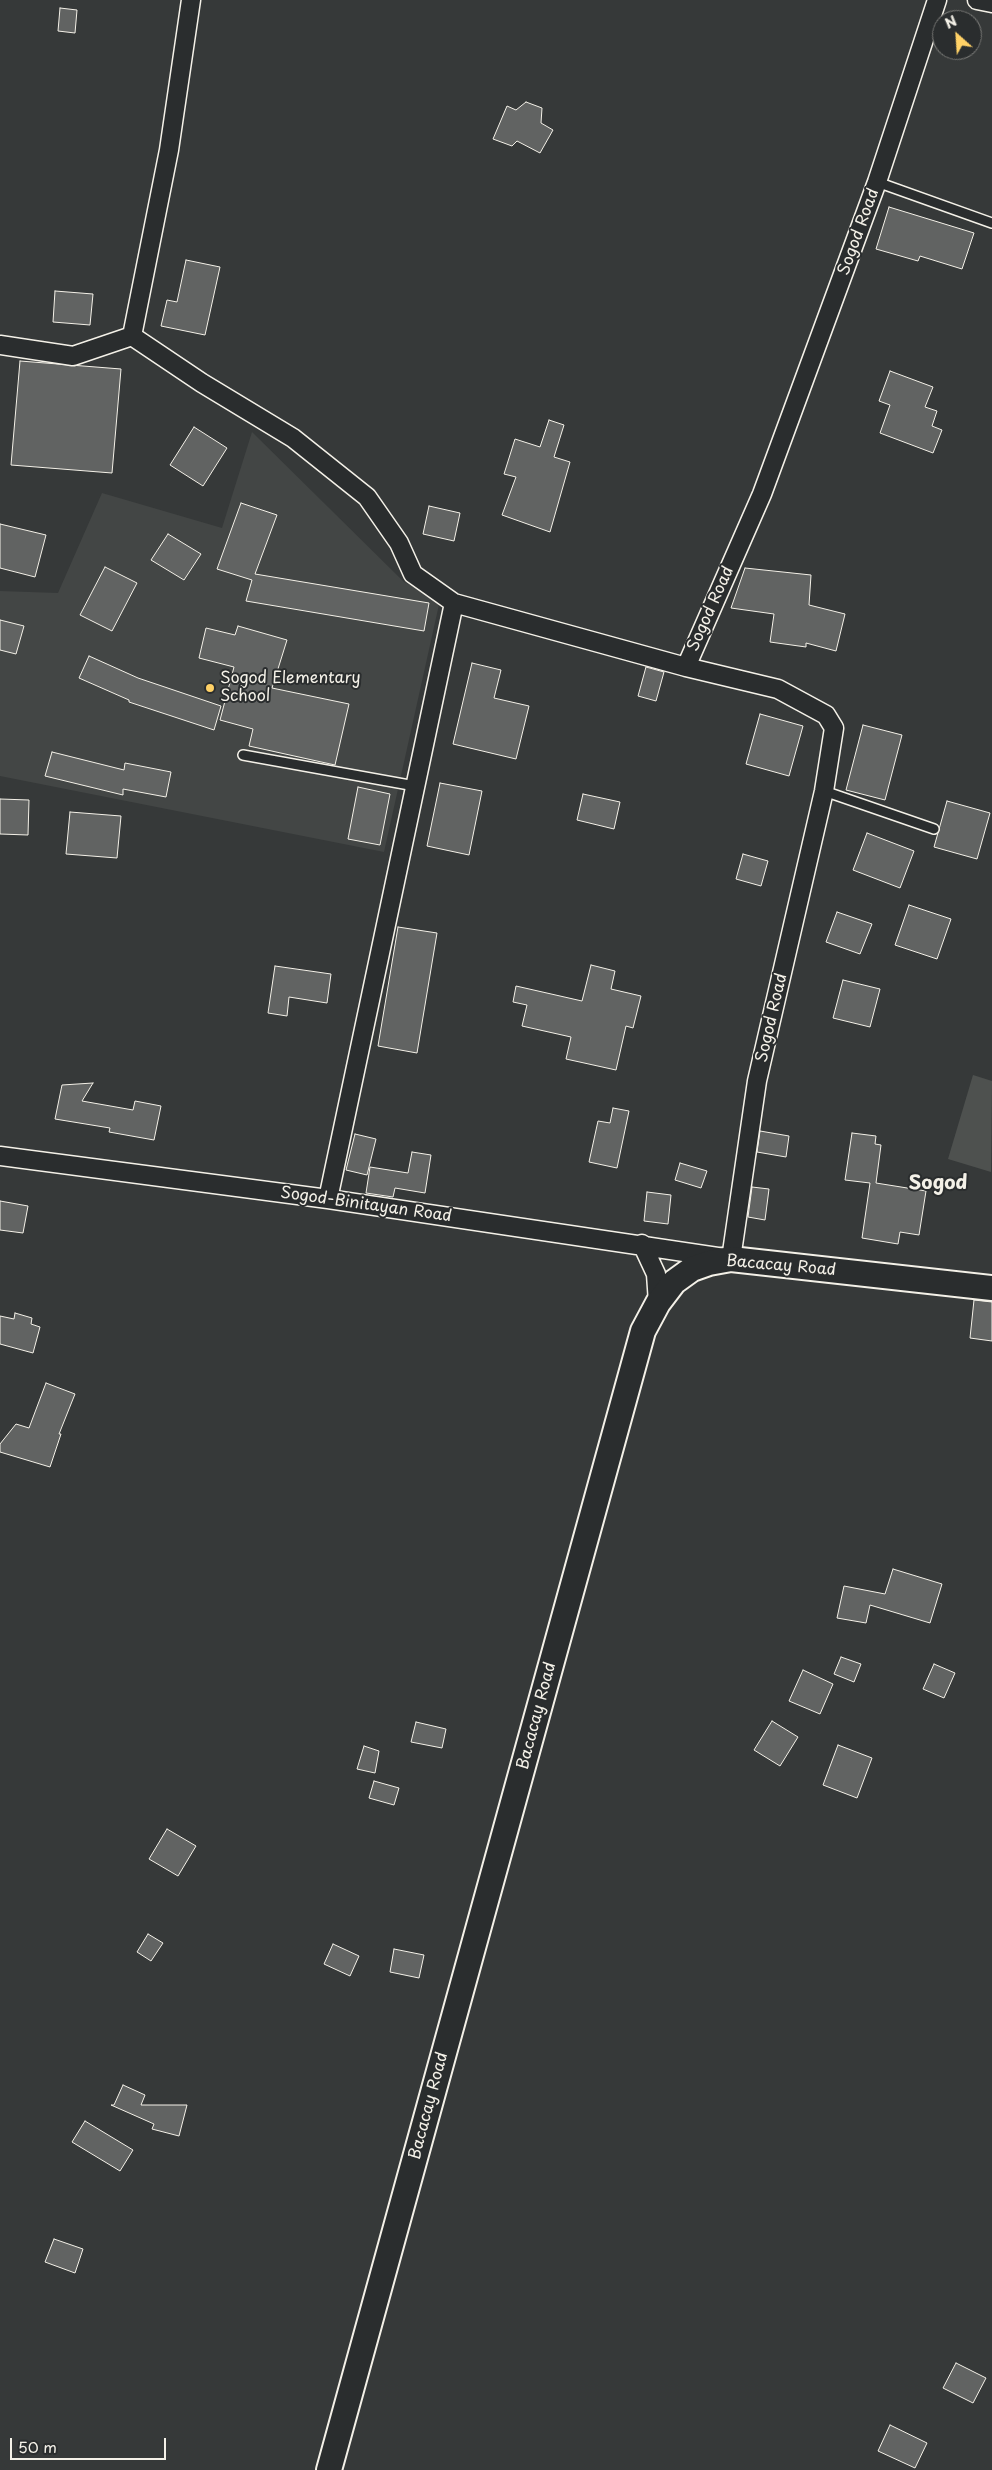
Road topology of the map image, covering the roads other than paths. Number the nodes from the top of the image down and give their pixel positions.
1 (191, 0) edge
2 (937, 0) edge
3 (976, 0) edge
4 (992, 3) edge
5 (877, 182) junction
6 (992, 223) edge
7 (132, 336) junction
8 (0, 345) edge
9 (454, 603) junction
10 (686, 667) junction
11 (243, 755) dead end
12 (415, 786) junction
13 (824, 791) junction
14 (934, 828) dead end
15 (0, 1156) edge
16 (328, 1199) junction
17 (642, 1244) junction
18 (731, 1259) junction
19 (992, 1288) edge
20 (658, 1303) junction
21 (329, 2470) edge

1 - 7 street
2 - 5 street, Sogod Road
3 - 4 street
5 - 6 lane
5 - 10 street, Sogod Road
7 - 8 street
7 - 9 street
9 - 10 street
9 - 12 street
10 - 13 street, Sogod Road
11 - 12 lane
12 - 16 street
13 - 14 lane
13 - 18 street, Sogod Road
15 - 16 street, Sogod-Binitayan Road
16 - 17 street, Sogod-Binitayan Road
17 - 18 street, Sogod-Binitayan Road
17 - 20 street
18 - 19 main road, Bacacay Road
18 - 20 main road, Bacacay Road
20 - 21 main road, Bacacay Road

